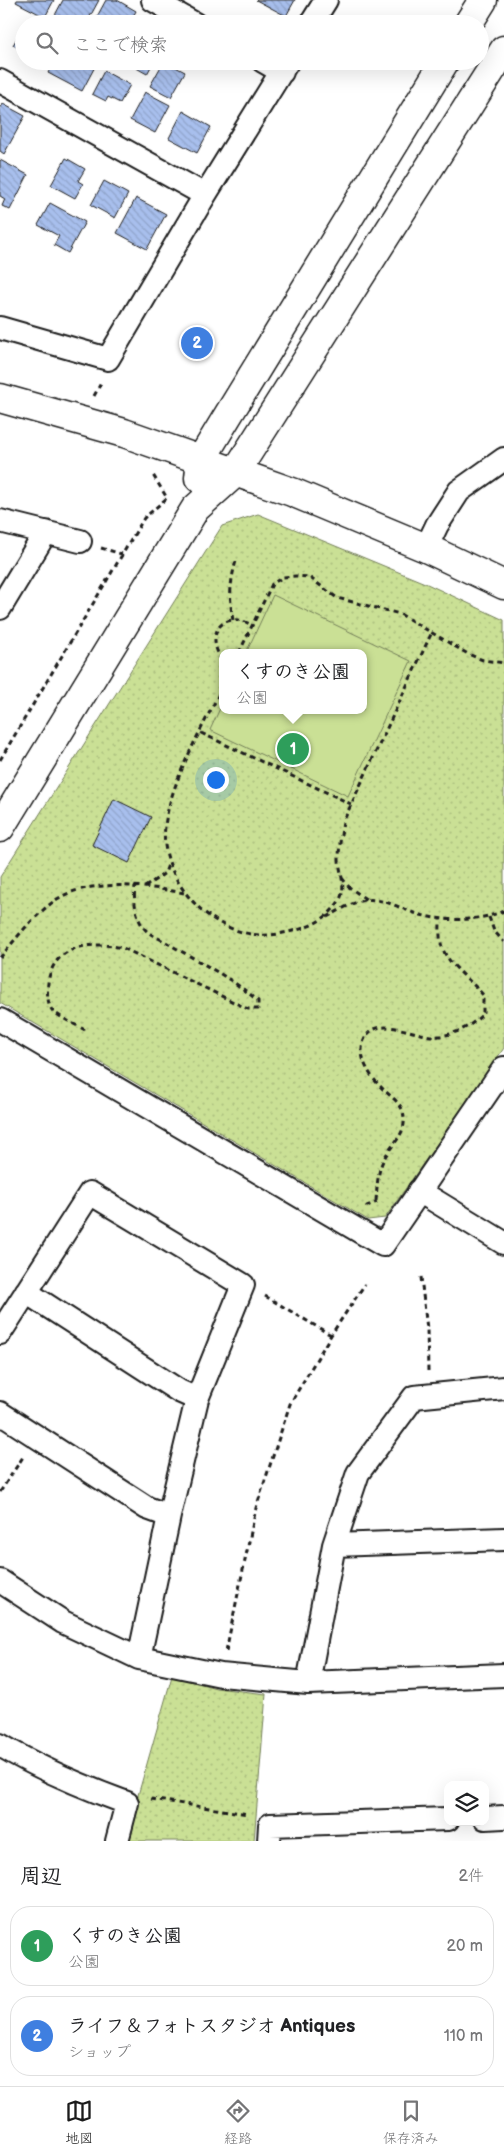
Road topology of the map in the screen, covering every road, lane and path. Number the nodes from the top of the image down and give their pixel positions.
1 (153, 0) edge
2 (326, 0) edge
3 (483, 0) edge
4 (180, 15) edge
5 (317, 15) edge
6 (474, 15) edge
7 (504, 50) edge
8 (275, 70) edge
9 (439, 70) edge
10 (0, 81) edge
11 (204, 196) junction
12 (0, 328) edge
13 (0, 398) edge
14 (504, 459) edge
15 (201, 460) junction
16 (235, 473) junction
17 (153, 475) dead end
18 (195, 509) junction
19 (0, 521) edge
20 (46, 532) junction
21 (80, 541) dead end
22 (426, 548) junction
23 (236, 561) dead end
24 (504, 585) edge
25 (0, 608) edge
26 (233, 620) junction
27 (252, 625) junction
28 (432, 632) junction
29 (241, 649) edge
30 (219, 656) edge
31 (504, 663) edge
32 (219, 695) edge
33 (201, 733) junction
34 (0, 760) edge
35 (351, 804) junction
36 (0, 828) edge
37 (169, 862) junction
38 (342, 878) junction
39 (135, 886) junction
40 (144, 887) junction
41 (185, 893) junction
42 (367, 900) junction
43 (504, 911) edge
44 (489, 917) junction
45 (324, 919) junction
46 (440, 919) junction
47 (504, 942) edge
48 (0, 958) edge
49 (0, 1020) edge
50 (85, 1030) dead end
51 (504, 1068) edge
52 (418, 1191) junction
53 (376, 1201) dead end
54 (504, 1243) edge
55 (421, 1277) dead end
56 (365, 1284) dead end
57 (243, 1285) junction
58 (26, 1292) junction
59 (0, 1333) edge
60 (331, 1335) junction
61 (504, 1388) edge
62 (429, 1395) junction
63 (198, 1399) junction
64 (0, 1413) edge
65 (36, 1437) junction
66 (0, 1492) edge
67 (169, 1516) junction
68 (504, 1539) edge
69 (334, 1545) junction
70 (0, 1581) edge
71 (139, 1658) junction
72 (504, 1675) edge
73 (221, 1676) junction
74 (308, 1683) junction
75 (0, 1745) edge
76 (127, 1803) junction
77 (504, 1817) edge
78 (489, 1818) edge
79 (444, 1819) edge
80 (270, 1833) edge
81 (117, 1841) edge

1 - 4 street
2 - 5 street
3 - 6 street
7 - 16 street
8 - 11 street
9 - 15 street
10 - 11 street
11 - 12 street
13 - 15 street
14 - 22 street
15 - 16 street
15 - 18 street
16 - 18 street
16 - 22 street
17 - 34 path
18 - 36 street
19 - 20 street
20 - 21 street
20 - 25 street
22 - 24 street
23 - 26 path
26 - 27 path
26 - 30 path
27 - 28 path
27 - 29 path
28 - 31 path
28 - 35 path
32 - 33 path
33 - 35 path
33 - 37 path
35 - 38 path
37 - 40 path
37 - 41 path
38 - 42 path
38 - 45 path
39 - 40 path
39 - 48 path
39 - 50 path
40 - 41 path
41 - 45 path
42 - 45 path
42 - 46 path
43 - 44 path
44 - 46 path
44 - 47 path
46 - 53 path
49 - 52 street
51 - 52 street
52 - 54 street
55 - 62 path
56 - 60 path
57 - 58 street
57 - 60 path
57 - 63 street
58 - 59 street
58 - 63 street
60 - 73 path
61 - 62 street
62 - 69 street
63 - 67 street
64 - 65 street
65 - 66 path
65 - 67 street
67 - 71 street
68 - 69 street
69 - 74 street
70 - 71 street
71 - 73 street
72 - 74 street
73 - 74 street
75 - 76 street
76 - 80 path
76 - 81 street
77 - 78 street
79 - 80 street

